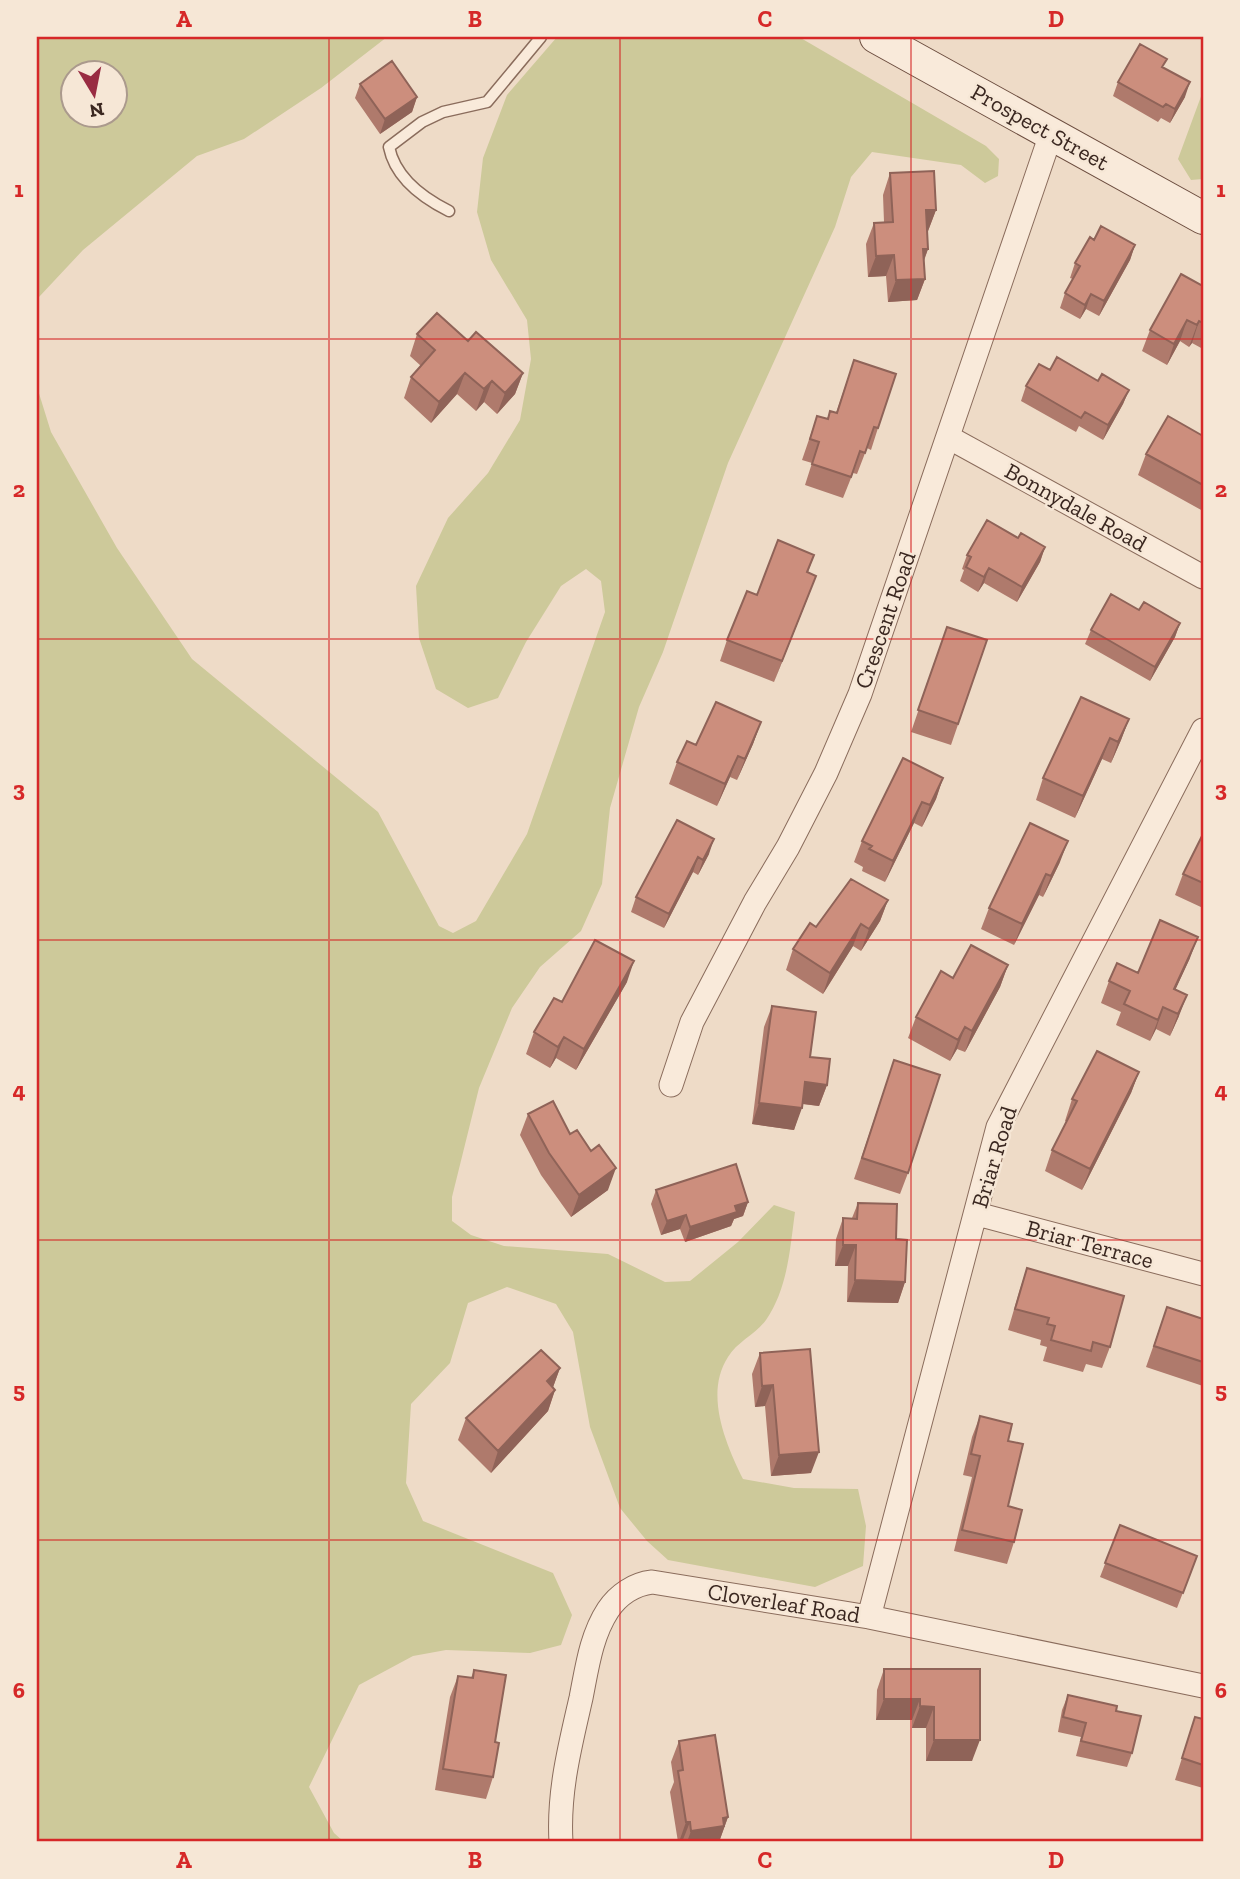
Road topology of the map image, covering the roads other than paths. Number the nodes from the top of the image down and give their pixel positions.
1 (541, 37) edge
2 (876, 37) edge
3 (1051, 134) junction
4 (449, 211) dead end
5 (1203, 218) edge
6 (948, 437) junction
7 (1203, 577) edge
8 (1203, 730) edge
9 (671, 1085) dead end
10 (977, 1214) junction
11 (1203, 1274) edge
12 (869, 1617) junction
13 (1203, 1686) edge
14 (561, 1842) edge

1 - 4 lane
2 - 3 main road, Prospect Street
3 - 5 main road, Prospect Street
3 - 6 street, Crescent Road
6 - 7 street, Bonnydale Road
6 - 9 street, Crescent Road
8 - 10 street, Briar Road
10 - 11 street, Briar Terrace
10 - 12 street, Briar Road
12 - 13 street, Cloverleaf Road
12 - 14 street, Cloverleaf Road

